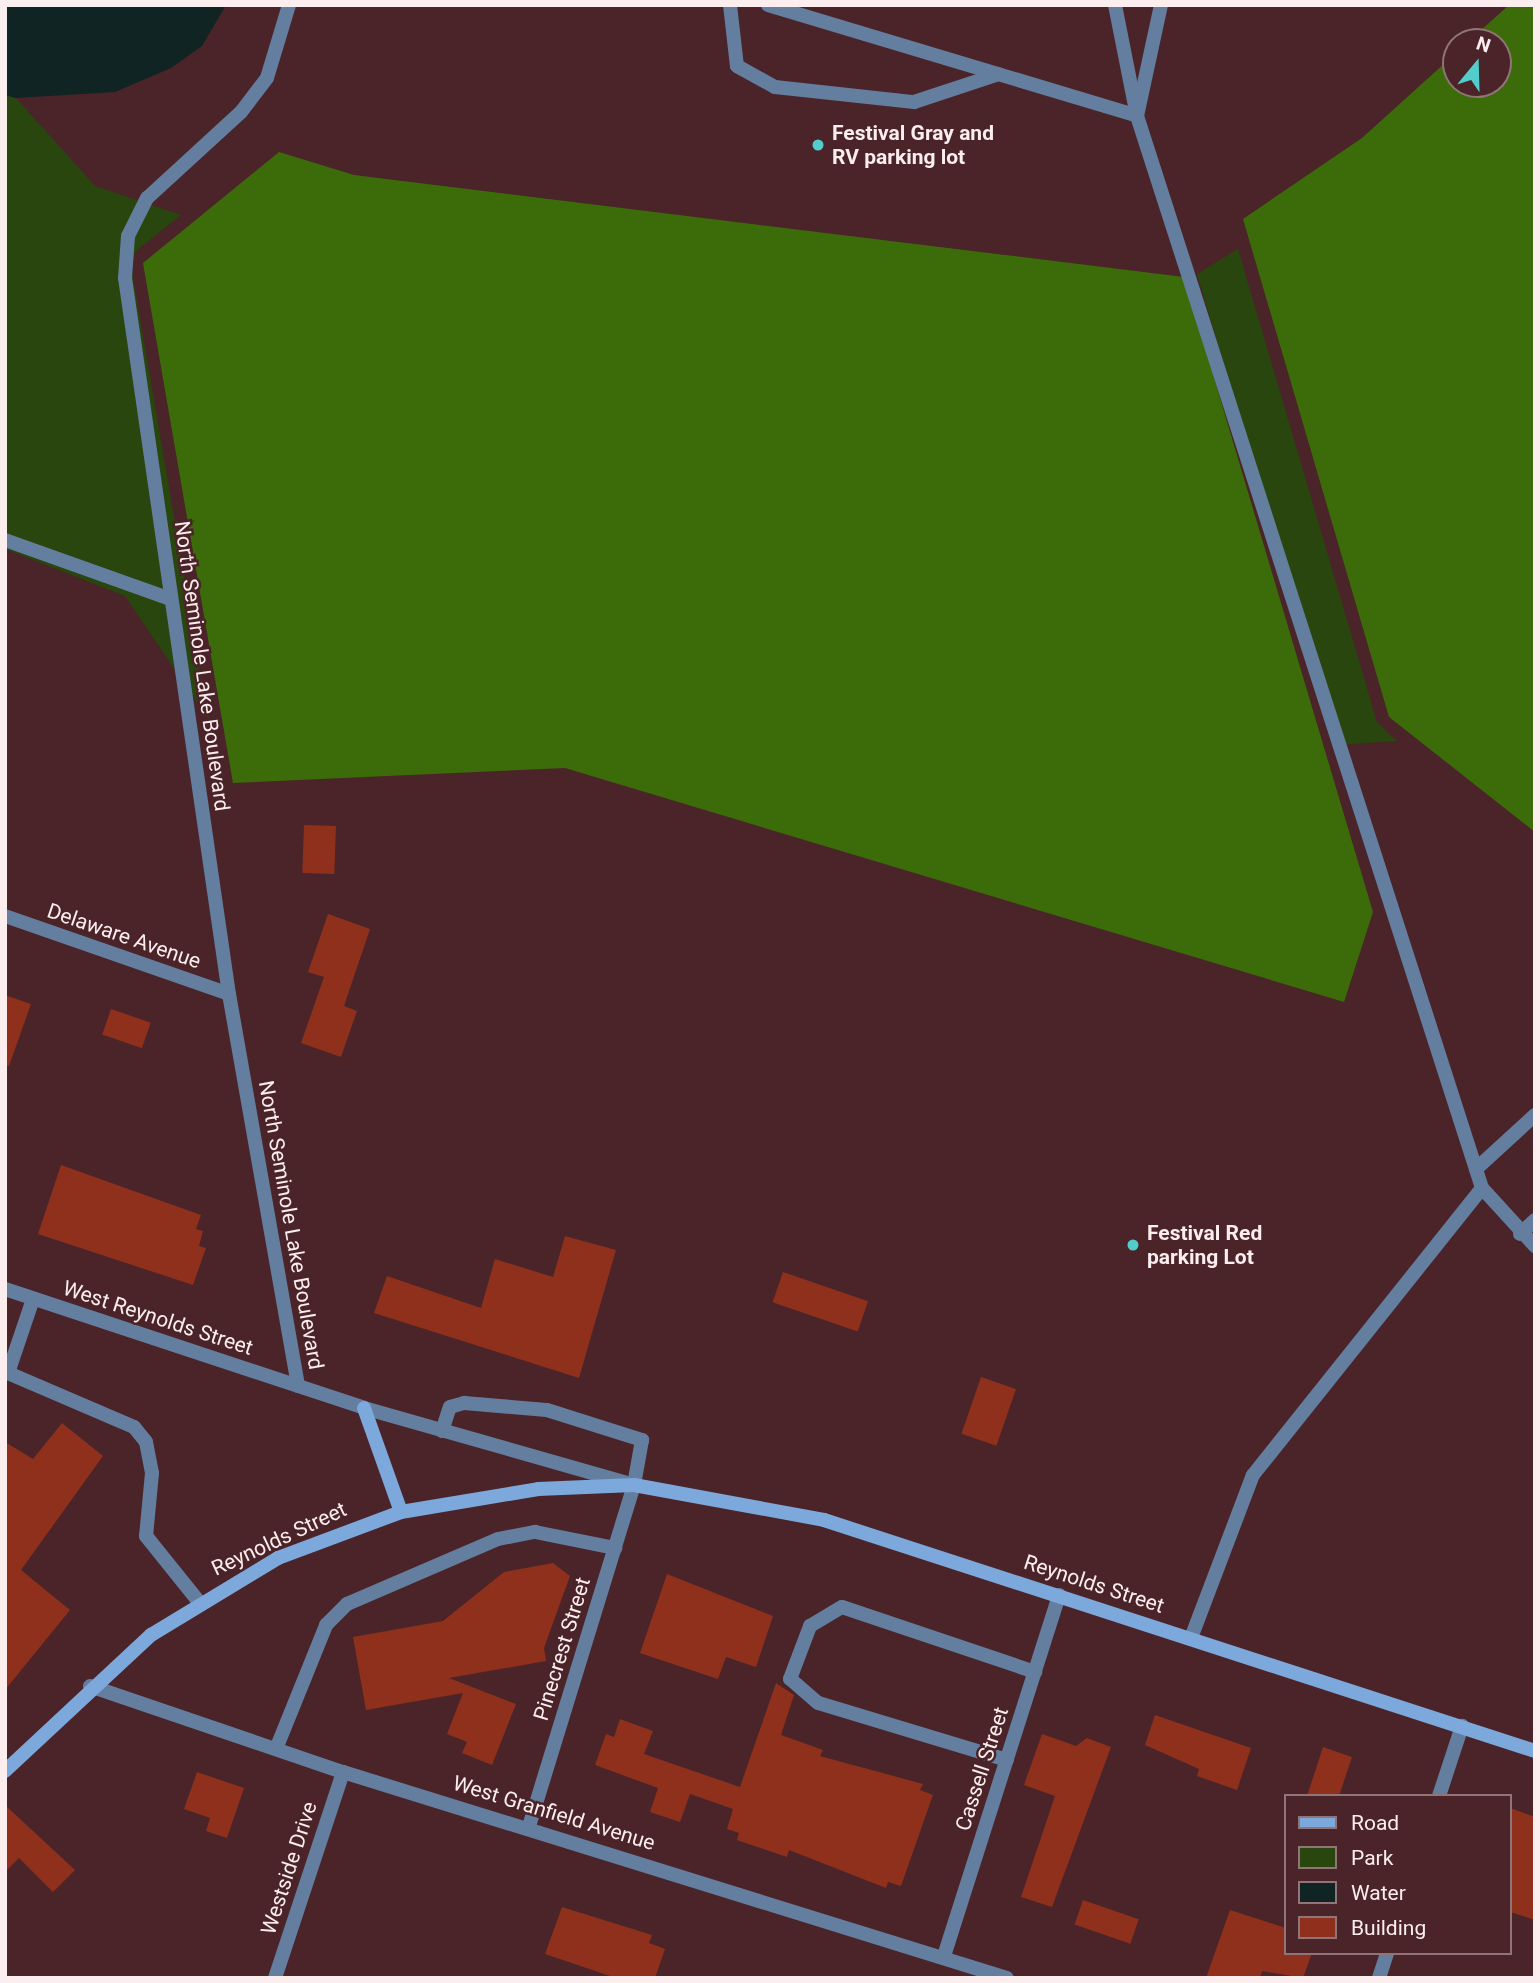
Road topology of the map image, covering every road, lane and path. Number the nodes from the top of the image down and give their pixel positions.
1 (289, 5) edge
2 (730, 5) edge
3 (768, 5) edge
4 (1115, 5) edge
5 (1161, 5) edge
6 (999, 74) junction
7 (1138, 116) junction
8 (5, 540) edge
9 (171, 599) junction
10 (5, 916) edge
11 (229, 995) junction
12 (1535, 1115) edge
13 (1476, 1169) junction
14 (1482, 1188) junction
15 (1535, 1220) edge
16 (1520, 1234) junction
17 (1535, 1246) edge
18 (5, 1289) edge
19 (33, 1299) junction
20 (7, 1373) edge
21 (298, 1385) junction
22 (364, 1408) junction
23 (442, 1431) junction
24 (634, 1485) junction
25 (401, 1512) junction
26 (615, 1548) junction
27 (1059, 1595) junction
28 (199, 1601) junction
29 (1191, 1638) junction
30 (1035, 1672) junction
31 (90, 1686) junction
32 (1462, 1726) junction
33 (276, 1749) junction
34 (1535, 1751) edge
35 (1007, 1760) junction
36 (5, 1771) edge
37 (342, 1772) junction
38 (1440, 1794) edge
39 (529, 1826) junction
40 (1386, 1955) edge
41 (944, 1956) junction
42 (275, 1978) edge
43 (1006, 1978) edge
44 (1379, 1978) edge

1 - 9 street, North Seminole Lake Boulevard
2 - 6 street
3 - 6 street
4 - 7 street
5 - 7 street
6 - 7 street
7 - 13 street
8 - 9 street
9 - 11 street, North Seminole Lake Boulevard
10 - 11 street, Delaware Avenue
11 - 21 street, North Seminole Lake Boulevard
12 - 13 street
13 - 14 street
14 - 16 street
14 - 29 street
15 - 16 street
16 - 17 street
18 - 19 street, West Reynolds Street
19 - 20 street
19 - 21 street, West Reynolds Street
20 - 28 street
21 - 22 street, Reynolds Street
22 - 23 street, Reynolds Street
22 - 25 main road
23 - 24 street, Reynolds Street
23 - 24 street, Pinecrest Street
24 - 25 main road, Reynolds Street
24 - 26 street, Pinecrest Street
24 - 27 main road, Reynolds Street
25 - 28 main road, Reynolds Street
26 - 33 street
26 - 39 street, Pinecrest Street
27 - 29 main road, Reynolds Street
27 - 30 street, Cassell Street
28 - 31 main road, Reynolds Street
29 - 32 main road, Reynolds Street
30 - 35 street, Cassell Street
30 - 35 street
31 - 33 street, West Granfield Avenue
31 - 36 main road, Reynolds Street
32 - 34 main road, Reynolds Street
32 - 38 street
33 - 37 street, West Granfield Avenue
35 - 41 street, Cassell Street
37 - 39 street, West Granfield Avenue
37 - 42 street, Westside Drive
39 - 41 street, West Granfield Avenue
40 - 44 street
41 - 43 street, West Granfield Avenue

